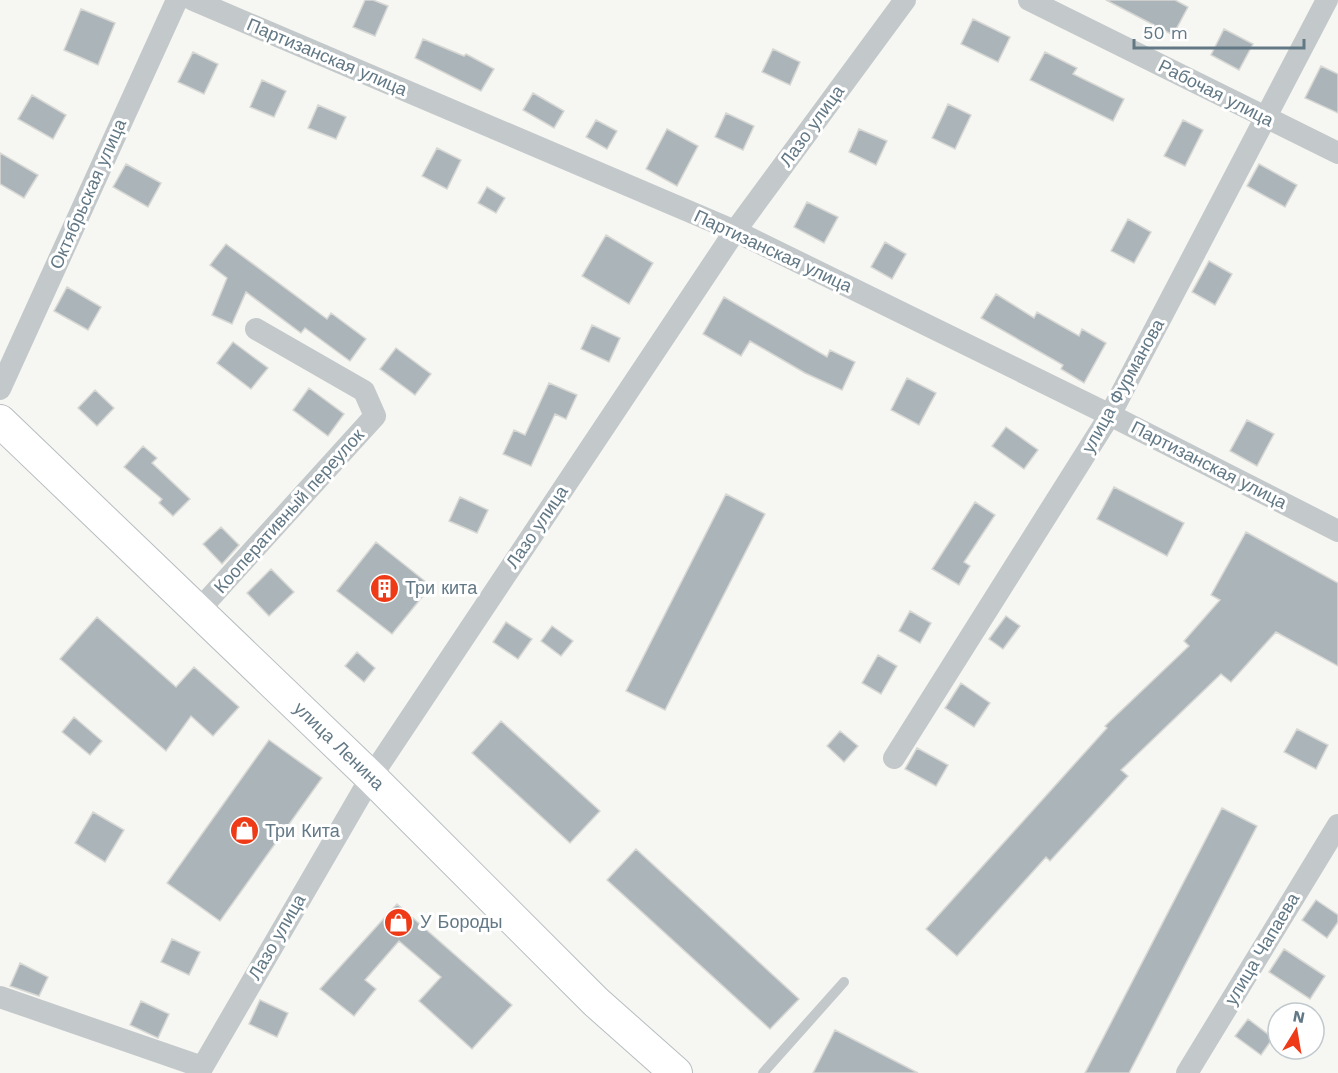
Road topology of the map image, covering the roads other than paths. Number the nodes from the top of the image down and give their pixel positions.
1 (177, 0) edge
2 (193, 0) edge
3 (905, 0) edge
4 (1029, 0) edge
5 (1327, 0) edge
6 (1265, 118) junction
7 (1338, 153) edge
8 (735, 231) junction
9 (256, 328) dead end
10 (0, 389) edge
11 (1110, 415) junction
12 (0, 422) edge
13 (1338, 531) edge
14 (198, 611) junction
15 (894, 758) dead end
16 (371, 777) junction
17 (1338, 825) edge
18 (844, 982) dead end
19 (0, 997) edge
20 (200, 1070) edge
21 (674, 1072) edge
22 (763, 1073) edge
23 (1187, 1073) edge

1 - 10 street, Октябрьская улица
2 - 8 street, Партизанская улица
3 - 8 street, Лазо улица
4 - 6 street, Рабочая улица
5 - 6 street, улица Фурманова
6 - 7 street, Рабочая улица
6 - 11 street, улица Фурманова
8 - 11 street, Партизанская улица
8 - 16 street, Лазо улица
9 - 14 street, Кооперативный переулок
11 - 13 street, Партизанская улица
11 - 15 street, улица Фурманова
12 - 14 main road, улица Ленина
14 - 16 main road, улица Ленина
16 - 20 street, Лазо улица
16 - 21 main road, улица Ленина
17 - 23 street, улица Чапаева
18 - 22 lane
19 - 20 street

